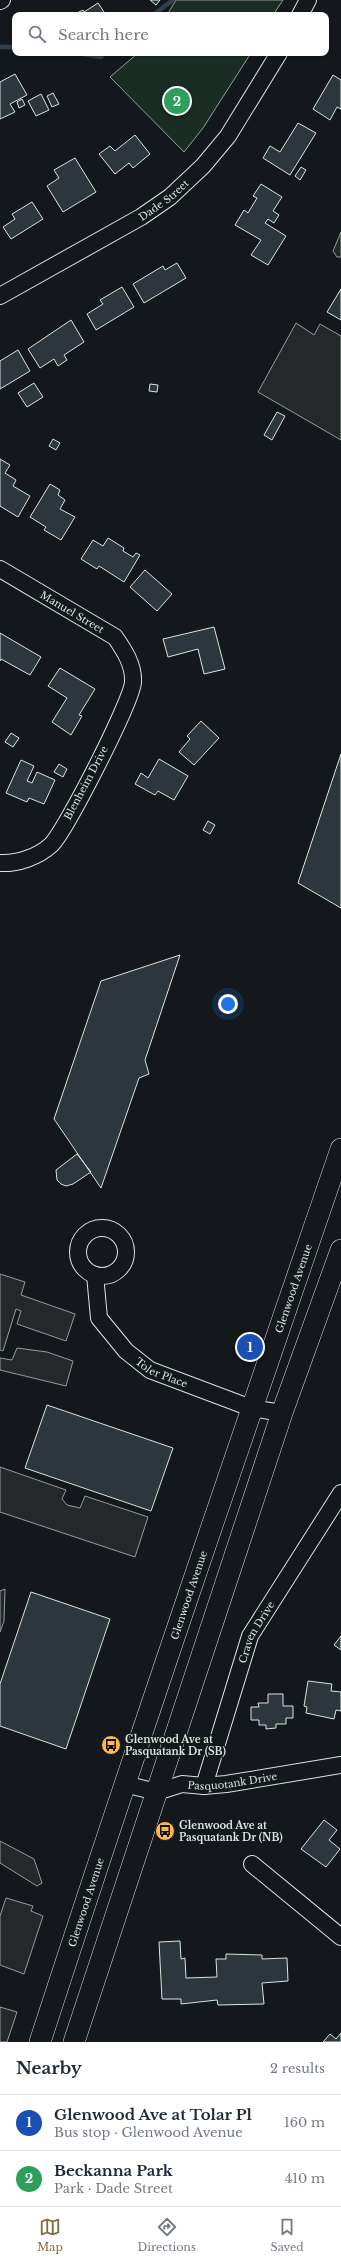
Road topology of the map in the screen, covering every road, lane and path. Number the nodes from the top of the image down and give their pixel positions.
1 (308, 0) edge
2 (302, 12) edge
3 (277, 56) edge
4 (0, 296) edge
5 (0, 569) edge
6 (130, 668) joint
7 (0, 863) edge
8 (341, 1149) edge
9 (341, 1250) edge
10 (95, 1275) dead end
11 (251, 1408) junction
12 (282, 1413) junction
13 (341, 1493) edge
14 (341, 1764) edge
15 (124, 1784) junction
16 (204, 1786) junction
17 (157, 1792) junction
18 (252, 1864) dead end
19 (341, 1937) edge
20 (40, 2042) edge
21 (74, 2042) edge

1 - 2 street
3 - 4 street, Dade Street
5 - 6 street, Manuel Street
6 - 7 street, Blenheim Drive
8 - 11 main road, Glenwood Avenue
9 - 12 main road
10 - 11 street, Toler Place
11 - 12 street, Toler Place
11 - 15 main road, Glenwood Avenue
12 - 17 main road
13 - 16 street, Craven Drive
14 - 16 street, Pasquotank Drive
15 - 17 street
15 - 20 main road, Glenwood Avenue
16 - 17 street, Pasquotank Drive
17 - 21 main road
18 - 19 street

